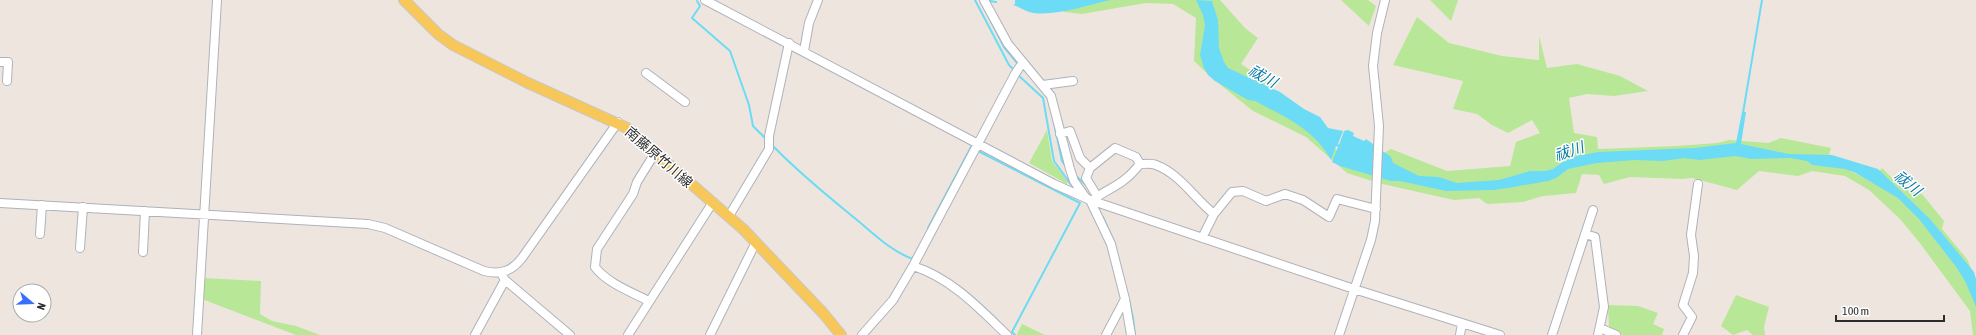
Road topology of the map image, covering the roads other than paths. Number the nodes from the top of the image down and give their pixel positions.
1 (217, 0) edge
2 (404, 0) edge
3 (705, 0) edge
4 (818, 0) edge
5 (984, 0) edge
6 (1385, 0) edge
7 (789, 43) junction
8 (804, 51) junction
9 (0, 62) edge
10 (1022, 63) junction
11 (646, 73) dead end
12 (7, 81) dead end
13 (1073, 81) dead end
14 (1043, 85) junction
15 (685, 102) dead end
16 (618, 122) junction
17 (1060, 134) junction
18 (978, 143) junction
19 (655, 153) junction
20 (1140, 164) junction
21 (1090, 168) junction
22 (1698, 184) dead end
23 (1092, 199) junction
24 (713, 202) junction
25 (0, 203) edge
26 (42, 205) junction
27 (83, 207) junction
28 (1376, 209) junction
29 (1593, 210) dead end
30 (145, 211) junction
31 (1214, 214) junction
32 (205, 215) junction
33 (729, 216) junction
34 (40, 234) dead end
35 (1585, 234) junction
36 (1202, 238) junction
37 (756, 242) junction
38 (80, 248) dead end
39 (143, 252) dead end
40 (913, 266) junction
41 (503, 276) junction
42 (1354, 289) junction
43 (1125, 299) junction
44 (649, 301) junction
45 (1462, 323) junction
46 (1599, 332) edge
47 (197, 335) edge
48 (474, 335) edge
49 (570, 335) edge
50 (628, 335) edge
51 (710, 335) edge
52 (841, 335) edge
53 (862, 335) edge
54 (1007, 335) edge
55 (1106, 335) edge
56 (1131, 335) edge
57 (1339, 335) edge
58 (1460, 335) edge
59 (1500, 335) edge
60 (1552, 335) edge
61 (1616, 335) edge
62 (1683, 335) edge

1 - 32 street
2 - 16 main road, 南藤原竹川線
3 - 7 street
4 - 8 street
5 - 10 street
6 - 28 street
7 - 8 street
7 - 33 street
8 - 18 street
9 - 12 street
10 - 14 street
10 - 18 street
11 - 15 street
13 - 14 street
14 - 17 street
16 - 19 main road, 南藤原竹川線
16 - 41 street
17 - 21 street
17 - 23 street
18 - 23 street
18 - 40 street
19 - 24 main road, 南藤原竹川線
19 - 44 street
20 - 21 street
20 - 23 street
20 - 31 street
21 - 23 street
22 - 62 street
23 - 36 street
23 - 43 street
24 - 33 main road, 南藤原竹川線
24 - 44 street
25 - 26 street
26 - 27 street
26 - 34 street
27 - 30 street
27 - 38 street
28 - 31 street
28 - 42 street
29 - 35 street
30 - 32 street
30 - 39 street
31 - 36 street
32 - 41 street
32 - 47 street
33 - 37 main road, 南藤原竹川線
35 - 46 street
35 - 60 street
36 - 42 street
37 - 51 street
37 - 52 main road, 南藤原竹川線
40 - 53 street
40 - 54 street
41 - 48 street
41 - 49 street
42 - 45 street
42 - 57 street
43 - 55 street
43 - 56 street
44 - 50 street
45 - 58 street
45 - 59 street
46 - 61 street

